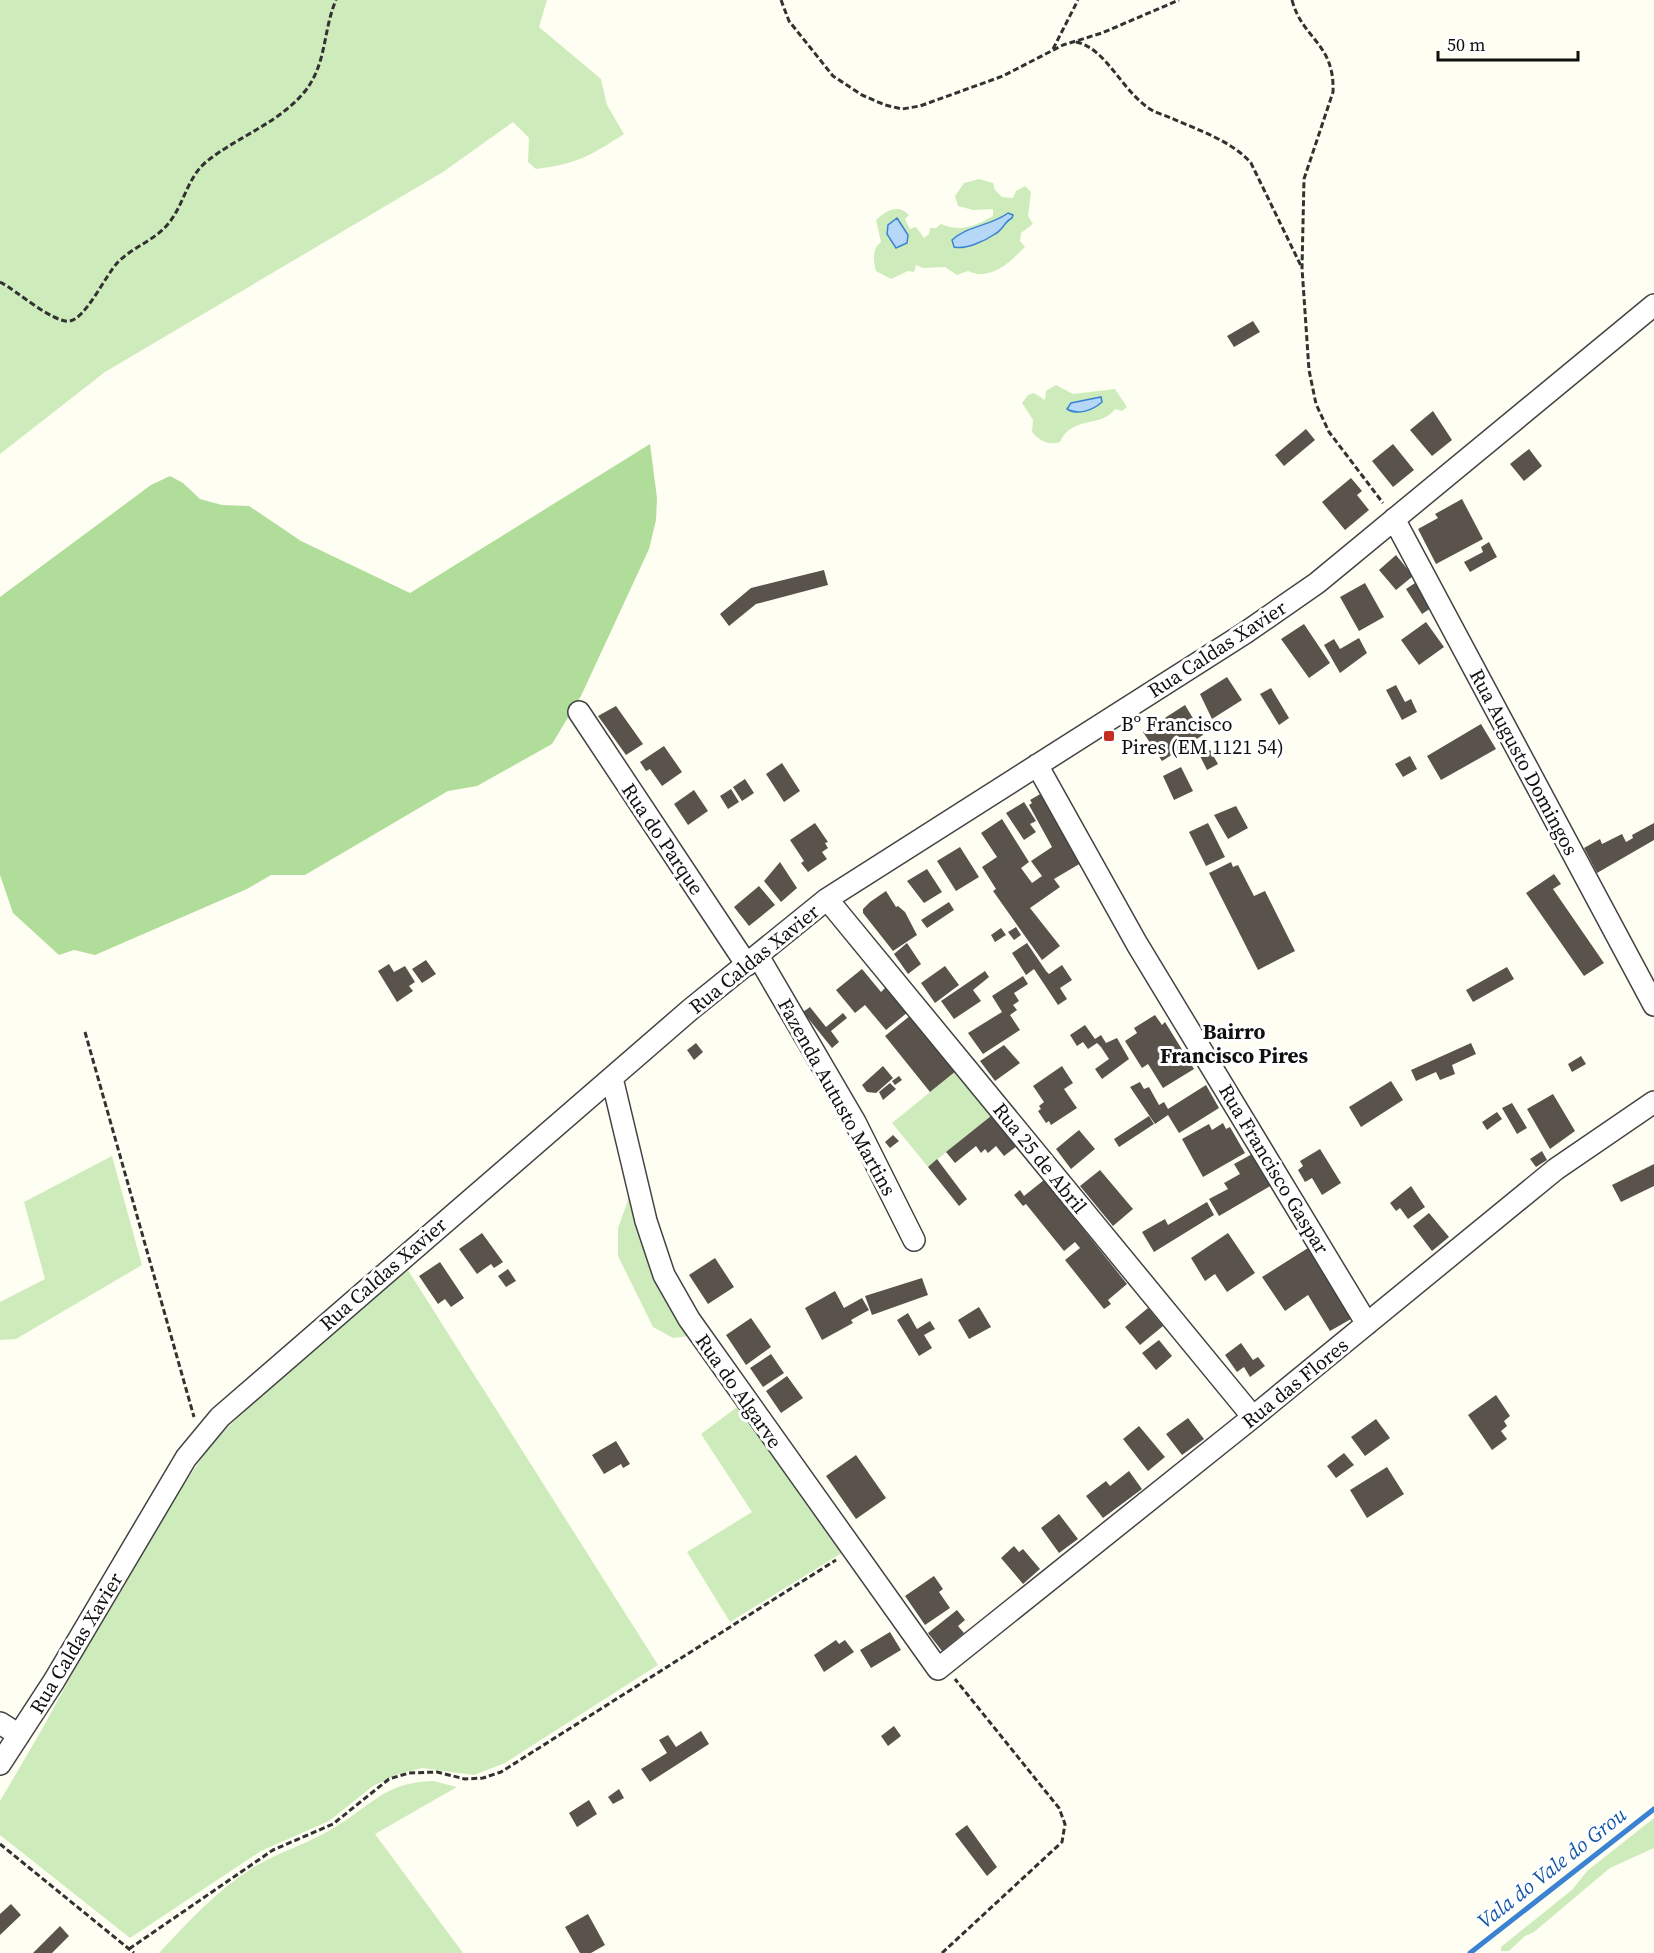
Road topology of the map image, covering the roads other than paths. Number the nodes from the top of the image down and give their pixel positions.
1 (1654, 305) edge
2 (1394, 519) junction
3 (579, 712) dead end
4 (1037, 765) junction
5 (827, 899) junction
6 (752, 960) junction
7 (1654, 1005) edge
8 (612, 1078) junction
9 (1654, 1102) edge
10 (914, 1240) dead end
11 (1367, 1324) junction
12 (1253, 1417) junction
13 (941, 1667) joint
14 (0, 1723) edge
15 (19, 1735) junction
16 (0, 1764) edge

1 - 2 street, Rua Caldas Xavier
2 - 4 street, Rua Caldas Xavier
2 - 7 street, Rua Augusto Domingos
3 - 6 street, Rua do Parque
4 - 5 street, Rua Caldas Xavier
4 - 11 street, Rua Francisco Gaspar
5 - 6 street, Rua Caldas Xavier
5 - 12 street, Rua 25 de Abril
6 - 8 street, Rua Caldas Xavier
6 - 10 street, Fazenda Autusto Martins
8 - 13 street, Rua do Algarve
8 - 15 street, Rua Caldas Xavier
9 - 11 street, Rua das Flores
11 - 12 street, Rua das Flores
12 - 13 street, Rua das Flores
14 - 15 street
15 - 16 street, Rua Caldas Xavier

